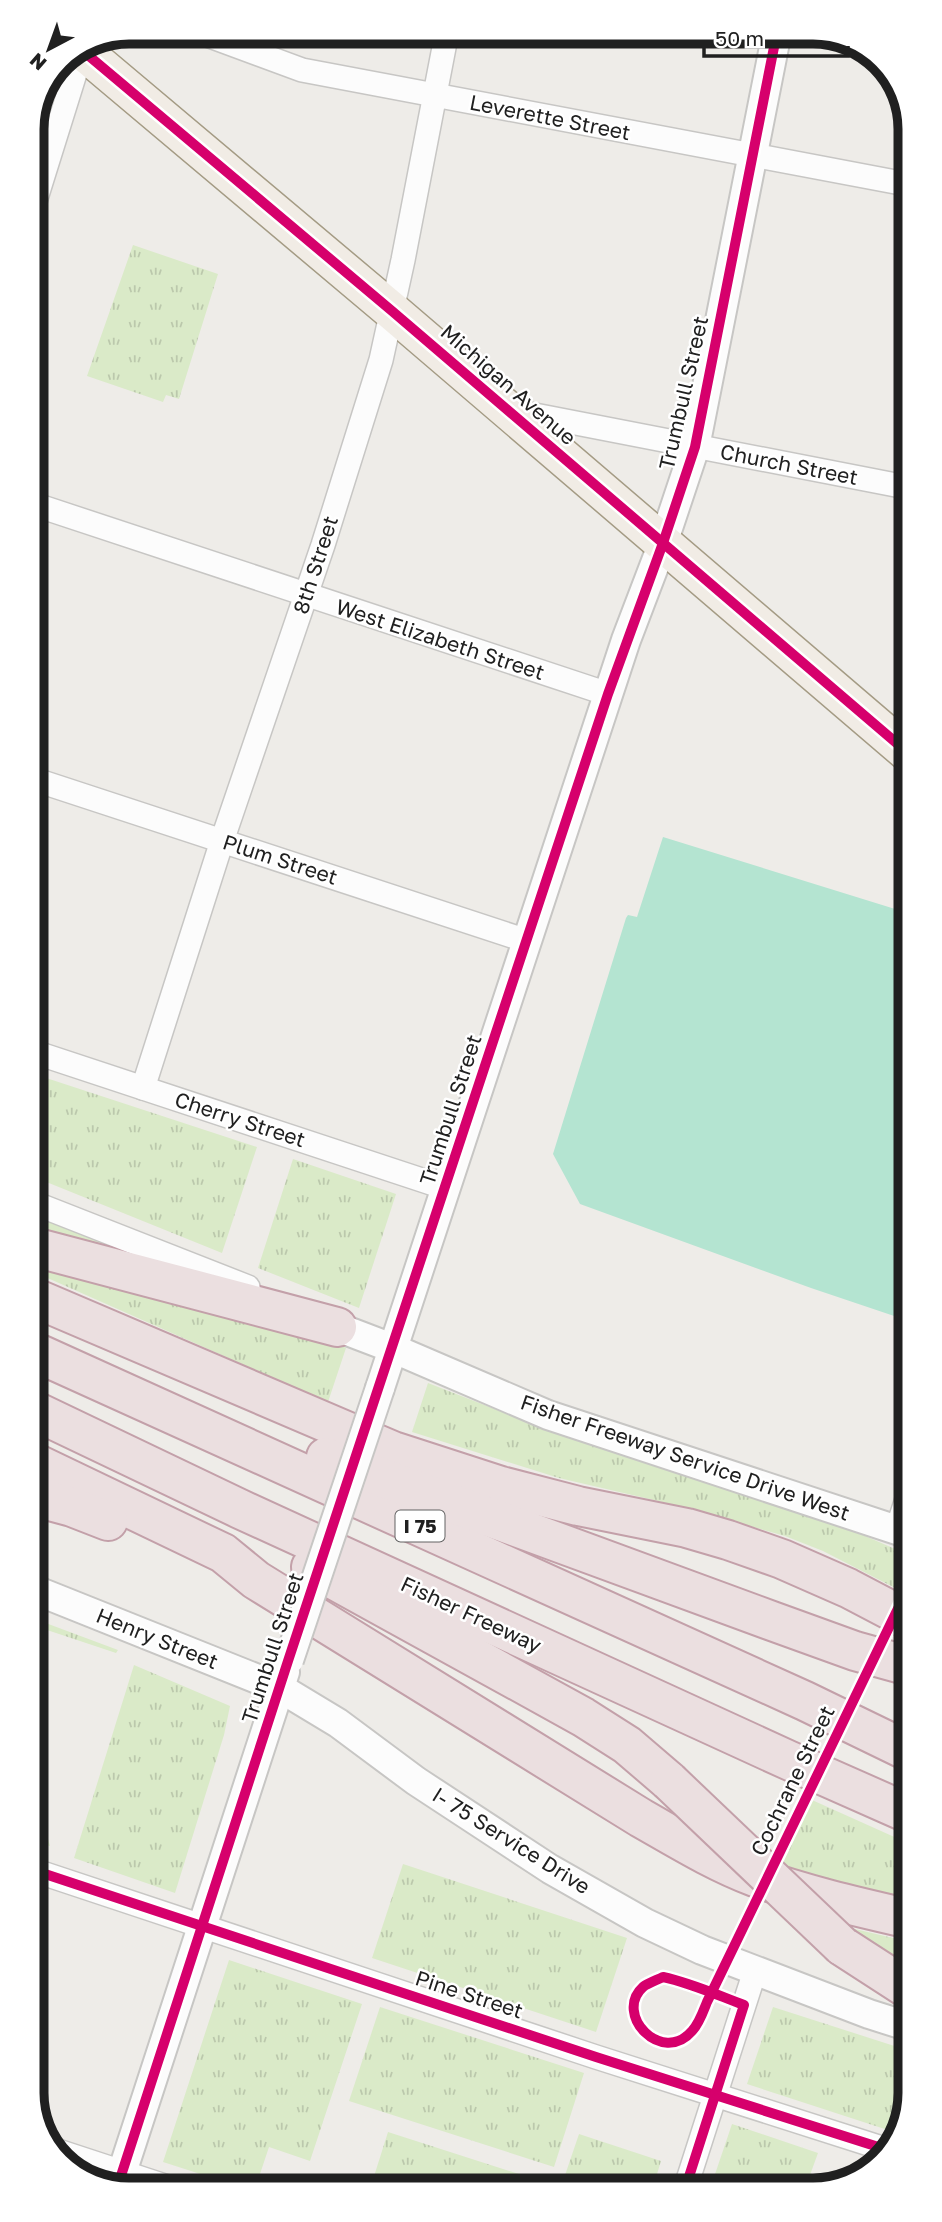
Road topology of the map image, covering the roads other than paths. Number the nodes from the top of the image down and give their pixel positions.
1 (232, 44) edge
2 (445, 44) edge
3 (775, 44) edge
4 (87, 55) edge
5 (72, 84) edge
6 (435, 96) junction
7 (753, 157) junction
8 (44, 174) edge
9 (898, 183) edge
10 (392, 311) junction
11 (507, 409) junction
12 (695, 447) junction
13 (898, 485) edge
14 (44, 508) edge
15 (663, 543) junction
16 (306, 596) junction
17 (608, 694) junction
18 (898, 744) edge
19 (44, 783) edge
20 (222, 841) junction
21 (527, 941) junction
22 (44, 1055) edge
23 (143, 1088) junction
24 (446, 1188) junction
25 (44, 1207) edge
26 (44, 1250) edge
27 (44, 1302) edge
28 (337, 1327) junction
29 (44, 1344) edge
30 (392, 1348) junction
31 (44, 1356) edge
32 (44, 1415) edge
33 (44, 1467) edge
34 (44, 1499) edge
35 (240, 1509) junction
36 (898, 1530) edge
37 (257, 1580) junction
38 (44, 1594) edge
39 (898, 1614) edge
40 (898, 1663) edge
41 (279, 1688) junction
42 (805, 1701) junction
43 (898, 1733) edge
44 (898, 1746) edge
45 (898, 1809) edge
46 (44, 1874) edge
47 (898, 1916) edge
48 (202, 1926) junction
49 (755, 1971) junction
50 (898, 1982) edge
51 (898, 2023) edge
52 (717, 2094) junction
53 (878, 2147) edge
54 (75, 2159) edge
55 (111, 2176) edge
56 (121, 2177) edge
57 (689, 2178) edge

1 - 6 street, Leverette Street
2 - 6 street, 8th Street
3 - 7 street, Trumbull Street
4 - 10 main road, Michigan Avenue
5 - 8 street
6 - 7 street, Leverette Street
6 - 10 street, 8th Street
7 - 9 street, Leverette Street
7 - 12 street, Trumbull Street
10 - 11 main road, Michigan Avenue
10 - 16 street, 8th Street
11 - 12 street, Church Street
11 - 15 main road, Michigan Avenue
12 - 13 street, Church Street
12 - 15 street, Trumbull Street
14 - 16 street, West Elizabeth Street
15 - 17 street, Trumbull Street
15 - 18 main road, Michigan Avenue
16 - 17 street, West Elizabeth Street
16 - 20 street, 8th Street
17 - 21 street, Trumbull Street
19 - 20 street, Plum Street
20 - 21 street, Plum Street
20 - 23 street, 8th Street
21 - 24 street, Trumbull Street
22 - 23 street, Cherry Street
23 - 24 street, Cherry Street
24 - 30 street, Trumbull Street
25 - 28 street, Fisher Freeway Service Drive West
26 - 28 highway
27 - 39 highway
28 - 30 street, Fisher Freeway Service Drive West
29 - 40 highway
30 - 36 street, Fisher Freeway Service Drive West
30 - 41 street, Trumbull Street, bridge
31 - 42 highway, I 75
32 - 35 highway, Fisher Freeway
33 - 37 highway
34 - 37 highway
35 - 45 highway, Fisher Freeway
35 - 50 highway, bridge
37 - 47 highway
38 - 41 street, Henry Street
41 - 48 street, Trumbull Street
41 - 49 street, I- 75 Service Drive
42 - 43 highway
42 - 44 highway, I 75
46 - 48 street, Pine Street
48 - 52 street, Pine Street
48 - 56 street, Trumbull Street
49 - 51 street, I- 75 Service Drive
49 - 52 street
52 - 53 street, Pine Street
52 - 57 street
54 - 55 street

